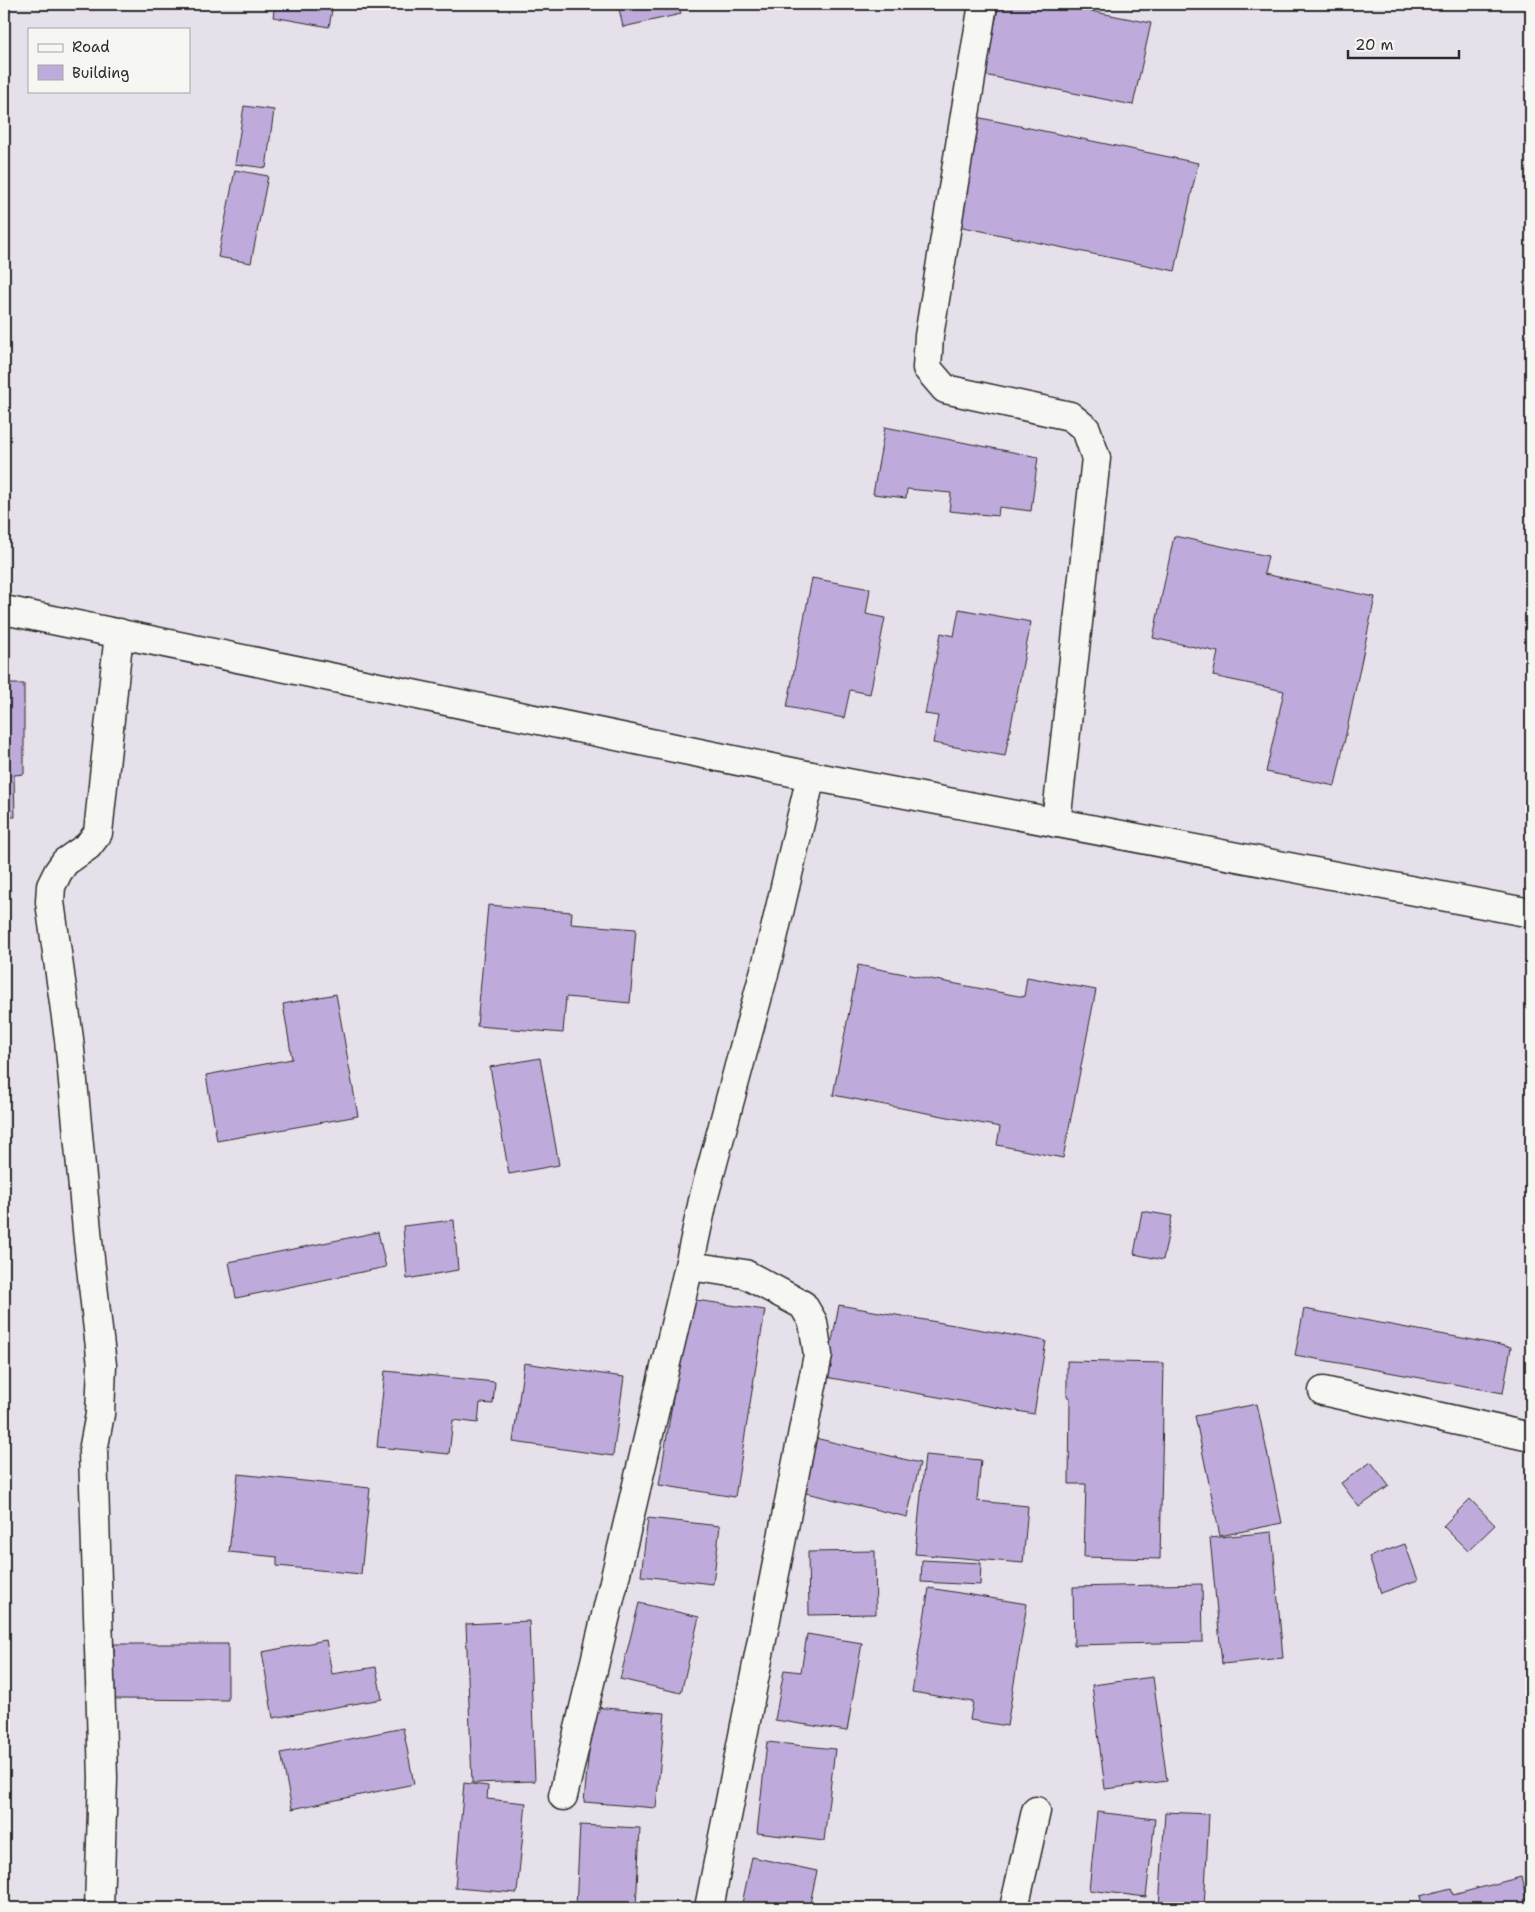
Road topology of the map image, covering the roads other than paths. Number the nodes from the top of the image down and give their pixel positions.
1 (983, 4) edge
2 (4, 610) edge
3 (119, 632) junction
4 (811, 776) junction
5 (1056, 823) junction
6 (1531, 913) edge
7 (689, 1266) junction
8 (1323, 1391) dead end
9 (1531, 1437) edge
10 (563, 1796) dead end
11 (1036, 1811) dead end
12 (99, 1908) edge
13 (709, 1908) edge
14 (1014, 1908) edge

1 - 5 street
2 - 3 street
3 - 4 street
3 - 12 street
4 - 5 street
4 - 7 street
5 - 6 street
7 - 10 street
7 - 13 street
8 - 9 street
11 - 14 street

